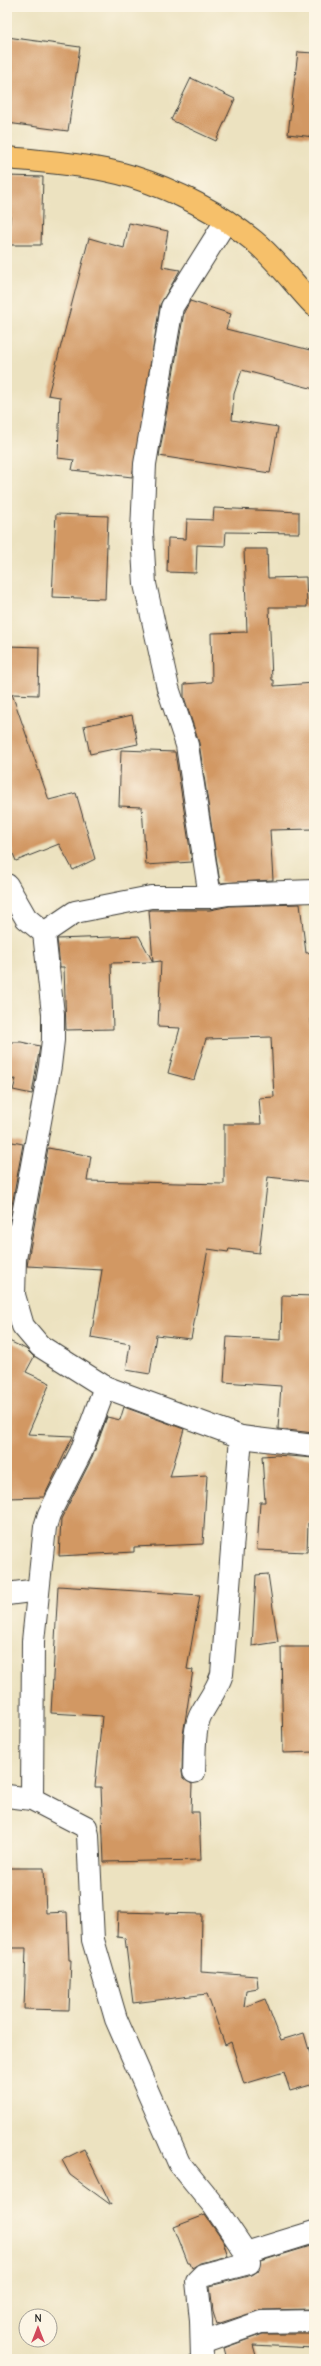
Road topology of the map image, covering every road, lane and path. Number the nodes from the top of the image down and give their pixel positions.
1 (7, 158) edge
2 (226, 221) junction
3 (314, 305) edge
4 (7, 885) edge
5 (314, 891) edge
6 (210, 897) junction
7 (44, 933) junction
8 (105, 1387) junction
9 (241, 1438) junction
10 (314, 1446) edge
11 (38, 1590) junction
12 (7, 1594) edge
13 (194, 1772) dead end
14 (7, 1796) edge
15 (32, 1799) junction
16 (314, 2232) edge
17 (246, 2253) junction
18 (314, 2321) edge
19 (202, 2351) edge

1 - 2 main road
2 - 3 main road
2 - 6 street
4 - 7 street
5 - 6 street
6 - 7 street
7 - 8 street
8 - 9 street
8 - 11 street
9 - 10 street
9 - 13 street
11 - 12 street
11 - 15 street
14 - 15 street
15 - 17 street
16 - 17 street
17 - 19 street
18 - 19 street

